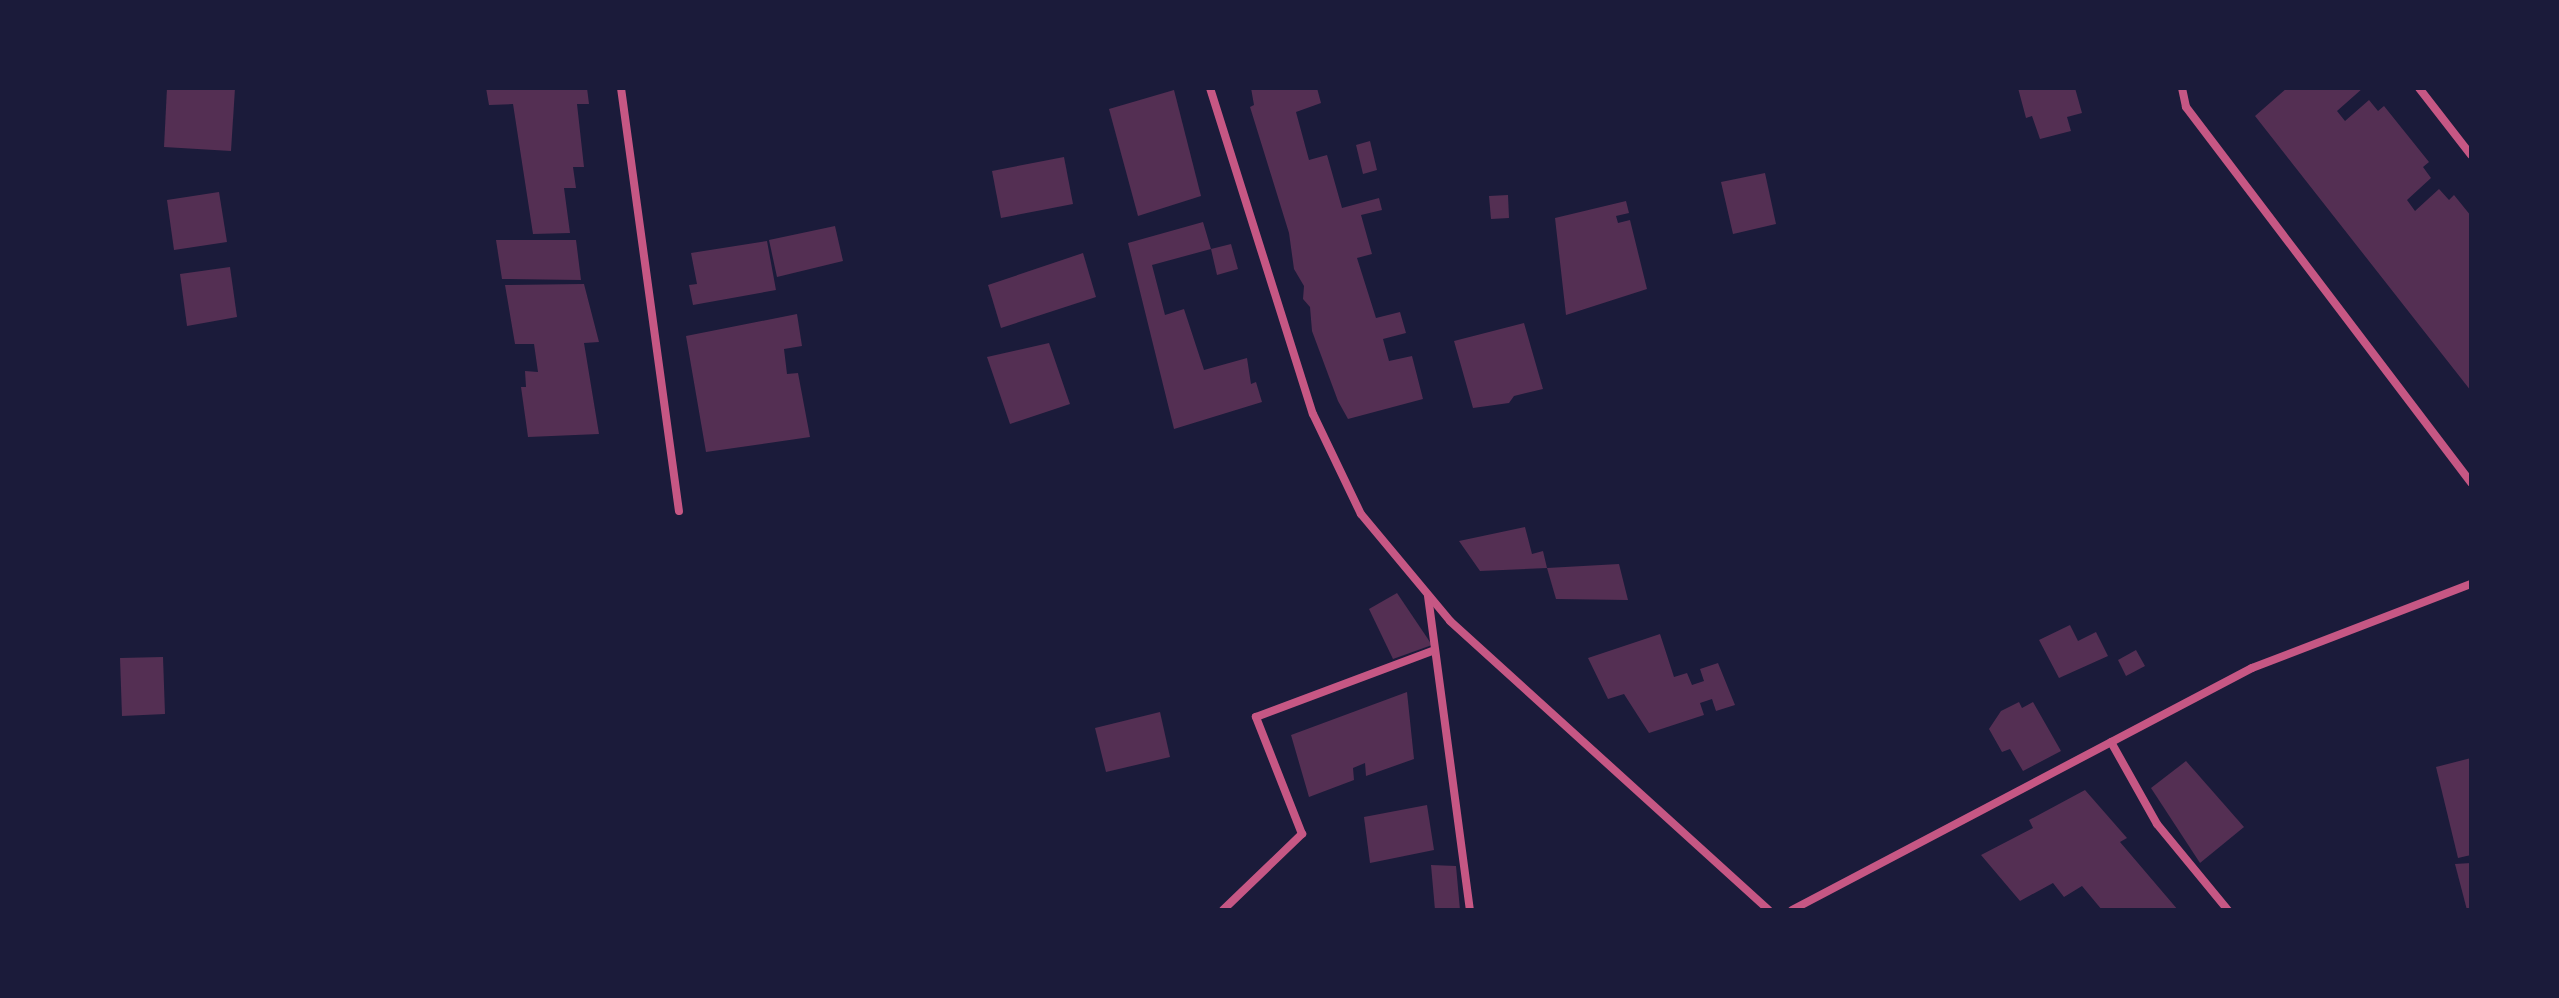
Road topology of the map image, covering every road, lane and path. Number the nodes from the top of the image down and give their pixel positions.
1 (621, 88) edge
2 (1210, 88) edge
3 (2182, 88) edge
4 (2419, 88) edge
5 (2471, 155) edge
6 (2471, 483) edge
7 (679, 511) dead end
8 (2471, 584) edge
9 (1428, 595) junction
10 (1435, 650) junction
11 (2111, 742) junction
12 (1223, 908) edge
13 (1470, 910) edge
14 (1769, 910) edge
15 (1792, 910) edge
16 (2228, 910) edge

1 - 7 street
2 - 9 street
3 - 6 street
4 - 5 street
8 - 11 street
9 - 10 street
9 - 14 street
10 - 12 street
10 - 13 street
11 - 15 street
11 - 16 street

